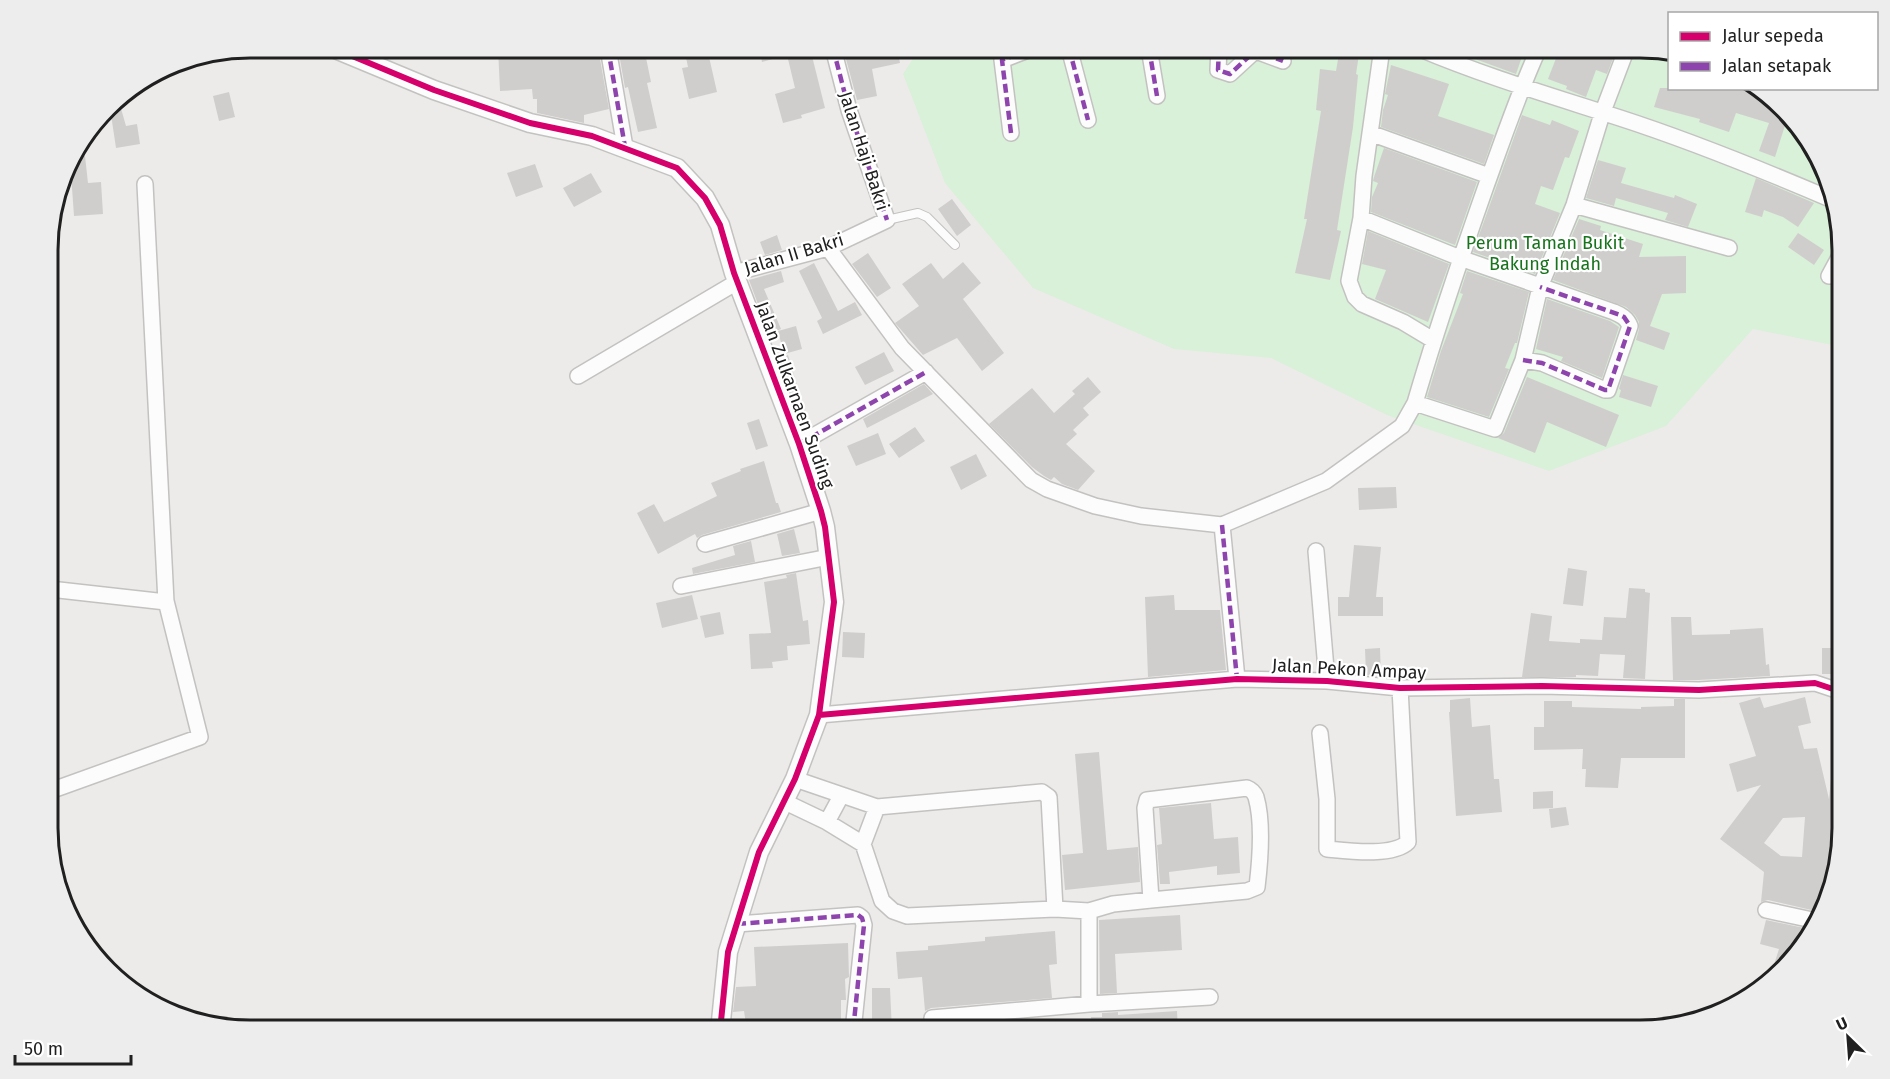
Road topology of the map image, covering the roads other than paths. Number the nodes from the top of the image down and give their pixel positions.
1 (1006, 58) edge
2 (1072, 58) edge
3 (1151, 58) edge
4 (1219, 58) edge
5 (1244, 58) edge
6 (1276, 58) edge
7 (1381, 58) edge
8 (1441, 58) edge
9 (1534, 58) edge
10 (1623, 58) edge
11 (359, 59) edge
12 (610, 59) edge
13 (836, 59) edge
14 (1283, 61) dead end
15 (1521, 85) junction
16 (1157, 96) dead end
17 (1602, 114) junction
18 (1088, 120) dead end
19 (1011, 133) dead end
20 (1370, 133) junction
21 (625, 147) junction
22 (1489, 176) junction
23 (145, 184) dead end
24 (1823, 196) edge
25 (1574, 205) junction
26 (1361, 218) junction
27 (887, 220) junction
28 (955, 245) dead end
29 (828, 248) junction
30 (1729, 248) dead end
31 (1460, 258) junction
32 (1831, 272) edge
33 (1829, 276) dead end
34 (736, 277) junction
35 (1540, 287) junction
36 (1433, 340) junction
37 (1523, 360) junction
38 (926, 372) junction
39 (578, 376) dead end
40 (1415, 403) junction
41 (799, 444) junction
42 (821, 511) junction
43 (1222, 525) junction
44 (705, 544) dead end
45 (1316, 551) dead end
46 (829, 557) junction
47 (681, 586) dead end
48 (58, 590) edge
49 (166, 601) junction
50 (1237, 679) junction
51 (1327, 681) junction
52 (1400, 688) junction
53 (1831, 688) edge
54 (819, 715) junction
55 (1320, 734) dead end
56 (795, 779) junction
57 (58, 788) edge
58 (841, 795) junction
59 (783, 801) junction
60 (877, 807) junction
61 (827, 822) junction
62 (864, 844) junction
63 (1151, 900) junction
64 (1055, 909) junction
65 (1766, 910) dead end
66 (1089, 911) junction
67 (1809, 919) edge
68 (737, 924) junction
69 (1210, 996) dead end
70 (1089, 1004) junction
71 (932, 1018) dead end
72 (721, 1020) edge
73 (854, 1020) edge

1 - 19 street
2 - 18 street
3 - 16 street
4 - 5 street
6 - 14 street
7 - 20 street
8 - 15 street
9 - 15 street
10 - 17 street
11 - 21 street, Jalan Zulkarnaen Suding
12 - 21 street
13 - 27 street, Jalan Haji Bakri
15 - 17 street
15 - 22 street
17 - 24 street
17 - 25 street
20 - 22 street
20 - 26 street
21 - 34 street, Jalan Zulkarnaen Suding
22 - 31 street
23 - 49 street
25 - 30 street
25 - 35 street
26 - 31 street
26 - 36 street
27 - 28 lane
27 - 29 street, Jalan II Bakri
29 - 34 street, Jalan II Bakri
29 - 38 street
31 - 35 street
31 - 36 street
32 - 33 street
34 - 39 street, Jalan II Bakri
34 - 41 street, Jalan Zulkarnaen Suding
35 - 37 street
35 - 37 street
36 - 40 street
37 - 40 street
38 - 41 street
38 - 43 street
40 - 43 street
41 - 42 street, Jalan Zulkarnaen Suding
42 - 44 street
42 - 46 street, Jalan Zulkarnaen Suding
43 - 50 street
45 - 51 street
46 - 47 street
46 - 54 street, Jalan Zulkarnaen Suding
48 - 49 street
49 - 57 street
50 - 51 street, Jalan Pekon Ampay
50 - 54 street, Jalan Pekon Ampay
51 - 52 street, Jalan Pekon Ampay
52 - 53 street, Jalan Pekon Ampay
52 - 55 street
54 - 56 street, Jalan Zulkarnaen Suding
56 - 58 street
56 - 59 street, Jalan Zulkarnaen Suding
58 - 60 street
58 - 61 street
59 - 61 street
59 - 68 street, Jalan Zulkarnaen Suding
60 - 62 street
60 - 64 street
61 - 62 street
62 - 64 street
63 - 63 street
63 - 66 street
64 - 66 street
65 - 67 street
66 - 70 street
68 - 72 street, Jalan Zulkarnaen Suding
68 - 73 street
69 - 70 street
70 - 71 street

